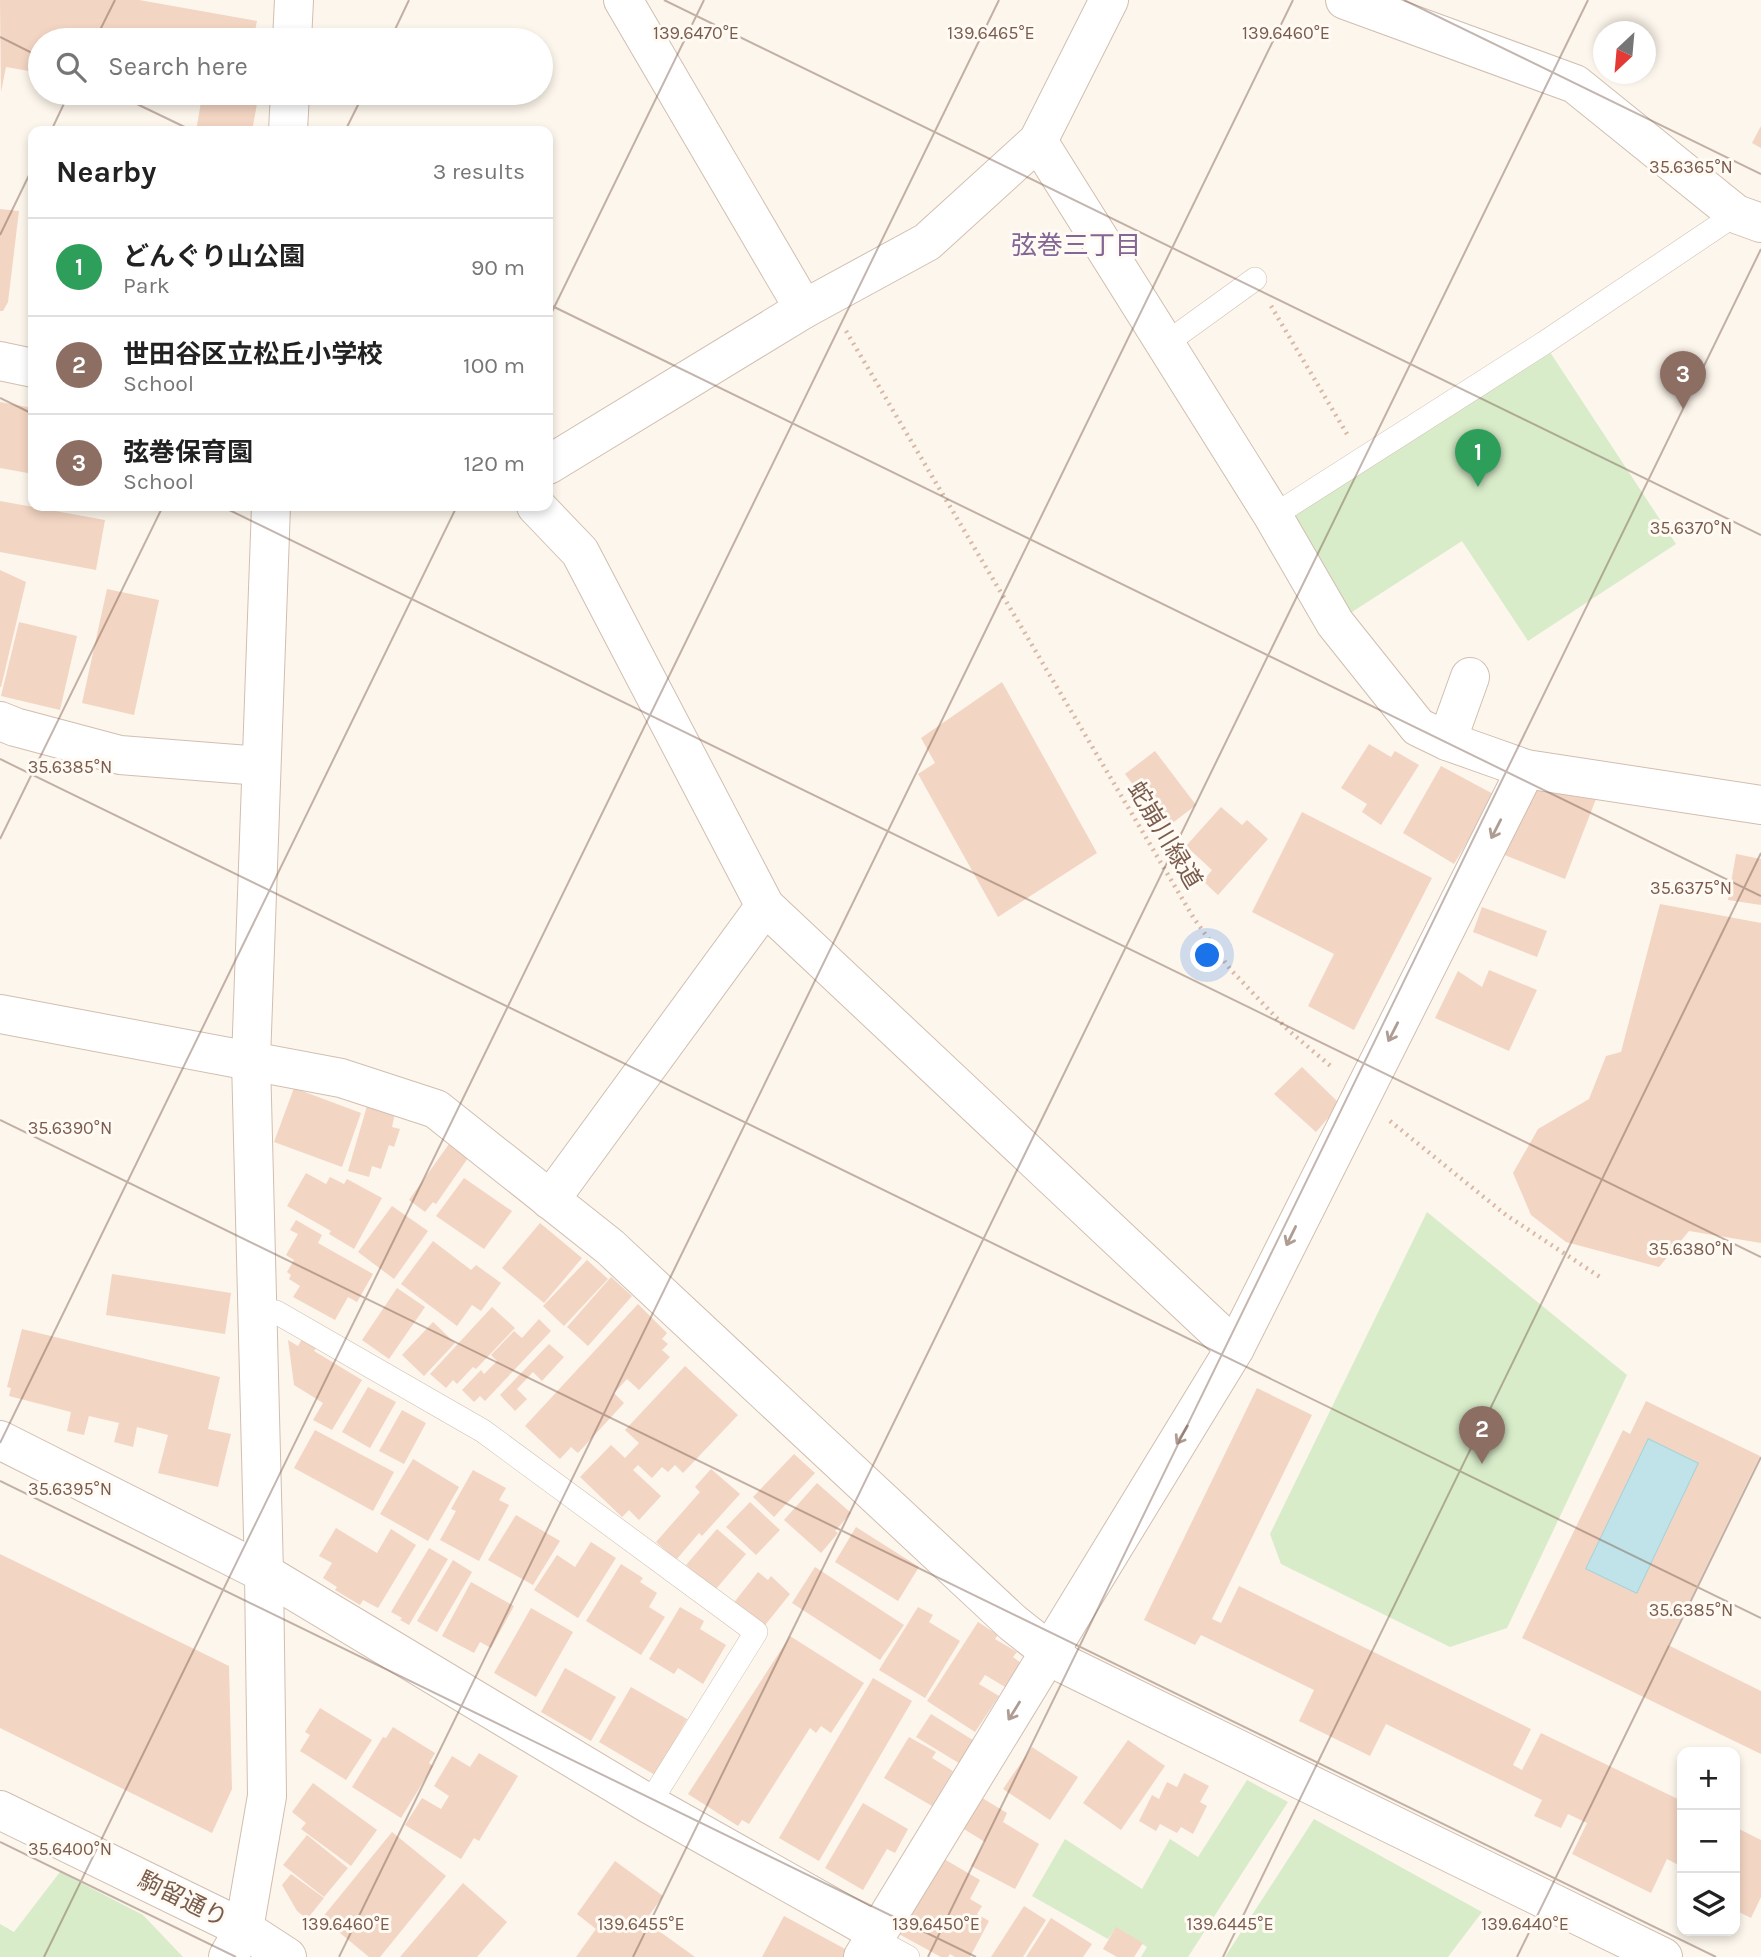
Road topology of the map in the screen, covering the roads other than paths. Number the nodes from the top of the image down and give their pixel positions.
1 (294, 0) edge
2 (624, 0) edge
3 (1109, 0) edge
4 (1345, 0) edge
5 (293, 28) edge
6 (289, 105) edge
7 (288, 126) edge
8 (1038, 141) junction
9 (1748, 218) edge
10 (1255, 279) road end
11 (815, 304) junction
12 (1165, 344) junction
13 (0, 361) edge
14 (28, 367) edge
15 (553, 462) edge
16 (271, 511) edge
17 (541, 511) edge
18 (1273, 516) junction
19 (1470, 677) dead end
20 (0, 720) edge
21 (1447, 741) junction
22 (261, 766) junction
23 (1526, 769) junction
24 (1761, 805) edge
25 (765, 906) junction
26 (0, 1014) edge
27 (251, 1060) junction
28 (550, 1200) junction
29 (257, 1311) junction
30 (1235, 1348) junction
31 (0, 1440) edge
32 (264, 1573) junction
33 (1050, 1653) junction
34 (649, 1804) junction
35 (0, 1810) edge
36 (236, 1943) edge
37 (870, 1945) edge
38 (287, 1957) edge
39 (908, 1957) edge
40 (1662, 1957) edge

1 - 5 street
2 - 11 street
3 - 8 street
4 - 9 street
6 - 7 street
8 - 11 street
8 - 12 street
9 - 18 lane
10 - 12 lane
11 - 15 street
12 - 18 street
13 - 14 street
16 - 22 street
17 - 25 street
18 - 21 street
19 - 21 street
20 - 22 street
21 - 23 street
22 - 27 street
23 - 24 street
23 -> 30 street
25 - 28 street
25 - 30 street
26 - 27 street
27 - 28 street
27 - 29 street
28 - 33 street
29 - 32 street
29 - 34 lane
30 -> 33 street
31 - 32 street
32 - 34 street
32 - 36 street
33 -> 37 street
33 - 40 street
34 - 37 street
35 - 36 street, 駒留通り
36 - 38 street, 駒留通り
37 - 39 lane

